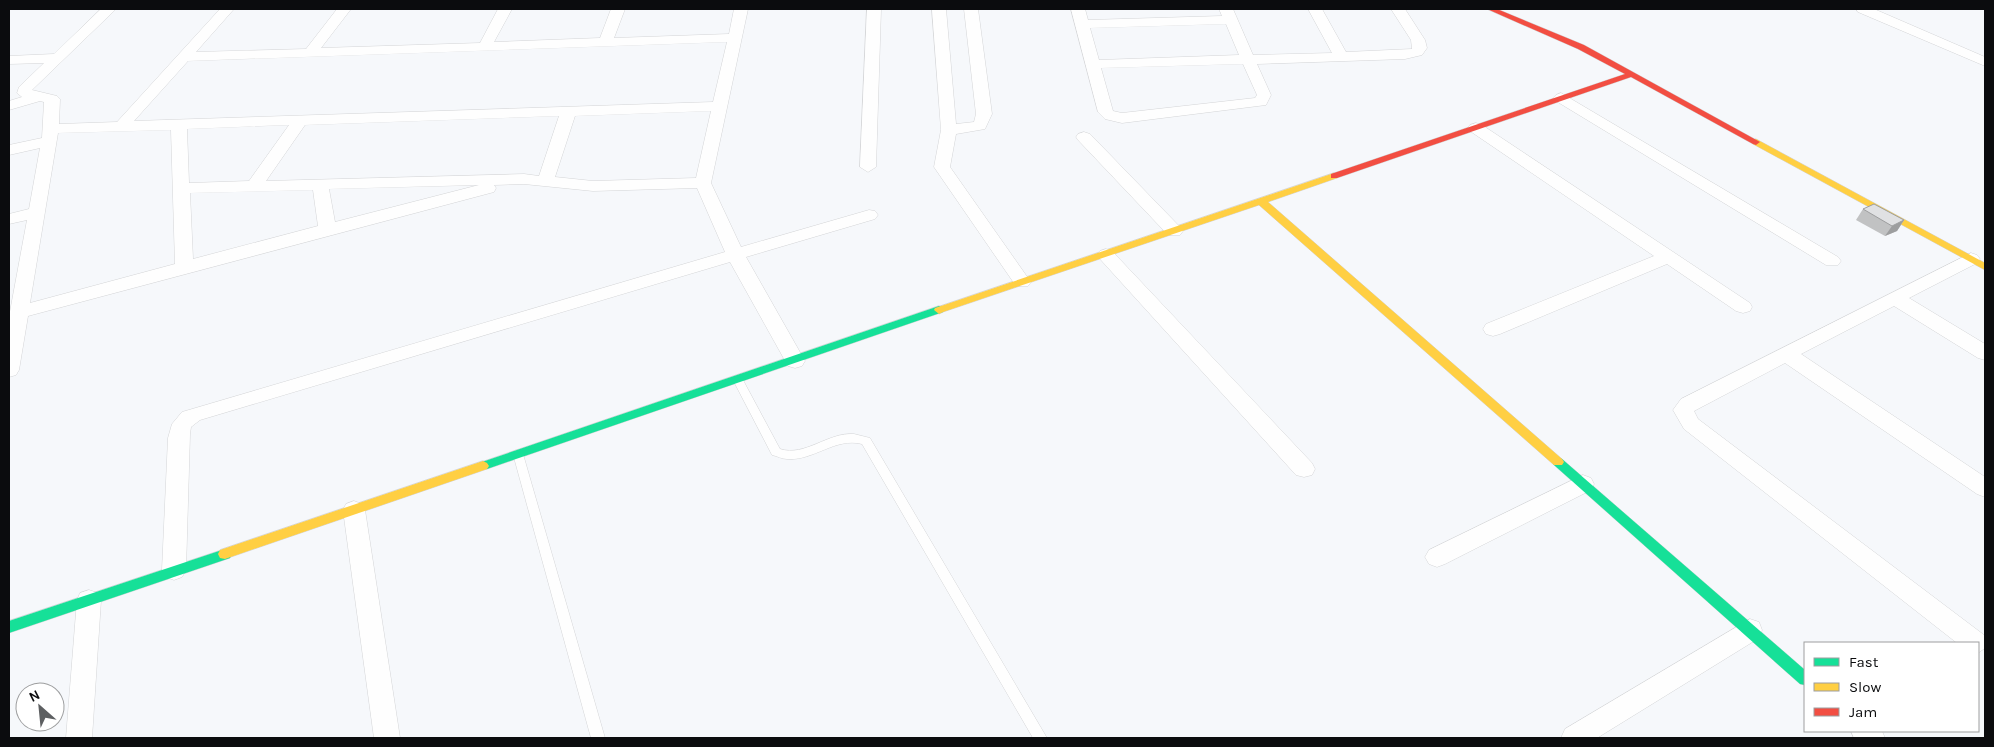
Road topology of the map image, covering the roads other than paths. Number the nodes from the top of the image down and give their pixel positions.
1 (109, 9) edge
2 (226, 9) edge
3 (344, 9) edge
4 (505, 9) edge
5 (618, 9) edge
6 (741, 9) edge
7 (874, 9) edge
8 (939, 9) edge
9 (971, 9) edge
10 (1078, 9) edge
11 (1314, 9) edge
12 (1398, 9) edge
13 (1491, 9) edge
14 (1863, 9) edge
15 (1229, 14) edge
16 (1082, 24) junction
17 (735, 38) junction
18 (606, 42) junction
19 (485, 46) junction
20 (310, 52) junction
21 (1341, 56) junction
22 (184, 57) junction
23 (59, 58) junction
24 (1249, 59) junction
25 (9, 60) edge
26 (1985, 62) edge
27 (1093, 64) junction
28 (1633, 74) junction
29 (40, 96) junction
30 (1560, 98) junction
31 (9, 106) edge
32 (720, 106) junction
33 (569, 110) junction
34 (300, 119) junction
35 (179, 125) junction
36 (122, 126) junction
37 (1476, 128) junction
38 (949, 130) junction
39 (50, 135) junction
40 (1084, 137) dead end
41 (9, 150) edge
42 (868, 167) dead end
43 (524, 180) junction
44 (546, 180) junction
45 (703, 183) junction
46 (320, 184) junction
47 (254, 186) junction
48 (182, 188) junction
49 (1262, 202) junction
50 (37, 212) junction
51 (869, 215) dead end
52 (9, 219) edge
53 (326, 229) junction
54 (1174, 231) junction
55 (1106, 255) junction
56 (736, 256) junction
57 (1668, 257) junction
58 (1832, 261) dead end
59 (1978, 263) edge
60 (184, 268) junction
61 (1022, 282) junction
62 (1895, 298) junction
63 (1742, 307) dead end
64 (16, 308) edge
65 (1493, 329) dead end
66 (1985, 353) edge
67 (1787, 354) junction
68 (794, 360) junction
69 (9, 370) edge
70 (738, 380) junction
71 (518, 454) junction
72 (1304, 469) dead end
73 (1583, 484) junction
74 (1985, 488) edge
75 (354, 510) junction
76 (1438, 557) dead end
77 (174, 570) junction
78 (88, 600) junction
79 (9, 627) edge
80 (1750, 630) junction
81 (1973, 642) edge
82 (1804, 678) edge
83 (79, 738) edge
84 (388, 738) edge
85 (598, 738) edge
86 (1040, 738) edge
87 (1574, 738) edge

1 - 23 street
2 - 22 street
3 - 20 street
4 - 19 street
5 - 18 street
6 - 17 street
7 - 42 street
8 - 38 street
9 - 38 street
10 - 16 street
11 - 21 street
12 - 21 street
13 - 28 street
14 - 26 street
15 - 16 street
15 - 24 street
16 - 27 street
17 - 18 street
17 - 32 street
18 - 19 street
19 - 20 street
20 - 22 street
21 - 24 street
22 - 36 street
23 - 25 street
23 - 29 street
24 - 27 street
24 - 27 street
28 - 30 street
28 - 59 street
29 - 31 street
29 - 39 street
30 - 37 street
30 - 58 street
32 - 33 street
32 - 45 street
33 - 34 street
33 - 44 street
34 - 35 street
34 - 47 street
35 - 36 street
35 - 48 street
36 - 39 street
37 - 49 street
37 - 57 street
38 - 61 street
39 - 41 street
39 - 50 street
40 - 54 street
43 - 44 street
43 - 46 street
43 - 53 street
44 - 45 street
45 - 56 street
46 - 47 street
46 - 53 street
47 - 48 street
48 - 60 street
49 - 54 street
49 - 73 street
50 - 52 street
50 - 64 street
51 - 56 street
53 - 60 street
54 - 55 street
55 - 61 street
55 - 72 street
56 - 68 street
56 - 77 street
57 - 63 street
57 - 65 street
59 - 62 street
60 - 64 street
61 - 68 street
62 - 66 street
62 - 67 street
64 - 69 street
67 - 74 street
67 - 81 street
68 - 70 street
70 - 71 street
70 - 86 lane
71 - 75 street
71 - 85 lane
73 - 76 street
73 - 80 street
75 - 77 street
75 - 84 street
77 - 78 street
78 - 79 street
78 - 83 street
80 - 82 street
80 - 87 street

